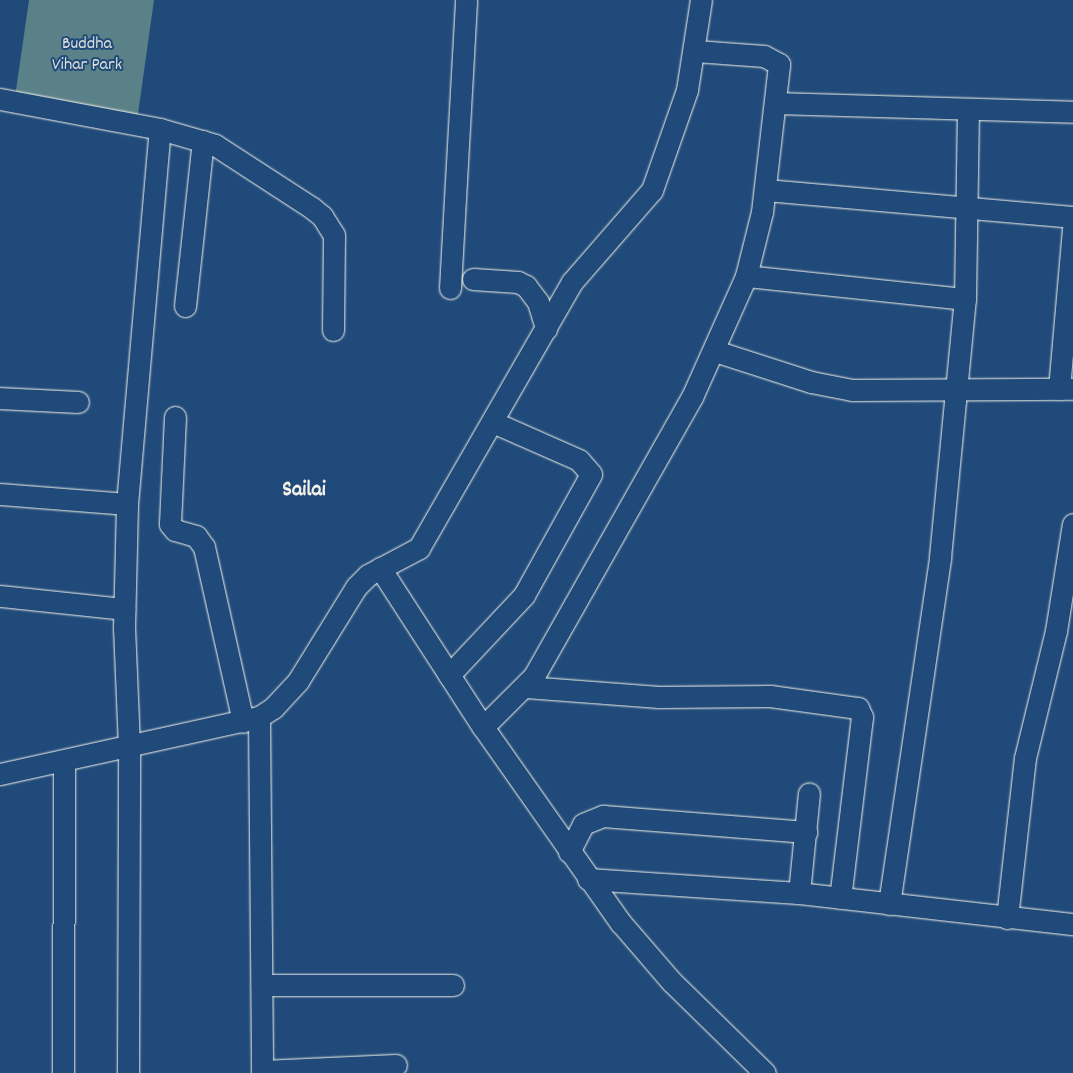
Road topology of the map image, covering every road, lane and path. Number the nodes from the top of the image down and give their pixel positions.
1 (466, 0) edge
2 (701, 0) edge
3 (695, 51) junction
4 (0, 99) edge
5 (776, 103) junction
6 (968, 109) junction
7 (1073, 112) edge
8 (160, 129) junction
9 (203, 141) junction
10 (765, 190) junction
11 (967, 210) junction
12 (1073, 217) edge
13 (1073, 229) edge
14 (746, 276) junction
15 (473, 279) dead end
16 (450, 288) dead end
17 (965, 299) junction
18 (185, 306) dead end
19 (546, 329) junction
20 (334, 330) dead end
21 (715, 351) junction
22 (1066, 389) edge
23 (956, 390) junction
24 (0, 398) edge
25 (78, 402) dead end
26 (175, 417) dead end
27 (493, 422) junction
28 (0, 494) edge
29 (127, 504) junction
30 (1073, 524) edge
31 (380, 568) junction
32 (0, 596) edge
33 (124, 608) junction
34 (449, 674) junction
35 (526, 687) junction
36 (251, 719) junction
37 (482, 727) junction
38 (129, 746) junction
39 (64, 762) junction
40 (0, 774) edge
41 (809, 792) dead end
42 (806, 832) junction
43 (569, 852) junction
44 (588, 879) junction
45 (800, 894) junction
46 (840, 898) junction
47 (889, 904) junction
48 (1007, 918) junction
49 (1073, 924) edge
50 (263, 985) junction
51 (453, 985) dead end
52 (396, 1065) dead end
53 (758, 1070) edge
54 (262, 1072) edge
55 (63, 1073) edge
56 (128, 1073) edge

1 - 16 street
2 - 3 street
3 - 5 street
3 - 19 street
4 - 8 street
5 - 6 street
5 - 10 street
6 - 7 street
6 - 11 street
8 - 9 street
8 - 29 street
9 - 18 street
9 - 20 street
10 - 11 street
10 - 14 street
11 - 12 street
11 - 17 street
13 - 22 street
14 - 17 street
14 - 21 street
15 - 19 street
17 - 23 street
19 - 27 street
21 - 23 street
21 - 35 street
22 - 23 street
23 - 47 street
24 - 25 street
26 - 36 street
27 - 31 street
27 - 34 street
28 - 29 street
29 - 33 street
30 - 48 street
31 - 34 street
31 - 36 street
32 - 33 street
33 - 38 street
34 - 37 street
35 - 37 street
35 - 46 street
36 - 38 street
36 - 50 street
37 - 43 street
38 - 39 street
38 - 56 street
39 - 40 street
39 - 55 street
41 - 42 street
42 - 43 street
42 - 45 street
43 - 44 street
44 - 45 street
44 - 53 street
45 - 46 street
46 - 47 street
47 - 48 street
48 - 49 street
50 - 51 street
50 - 54 street
52 - 54 street

